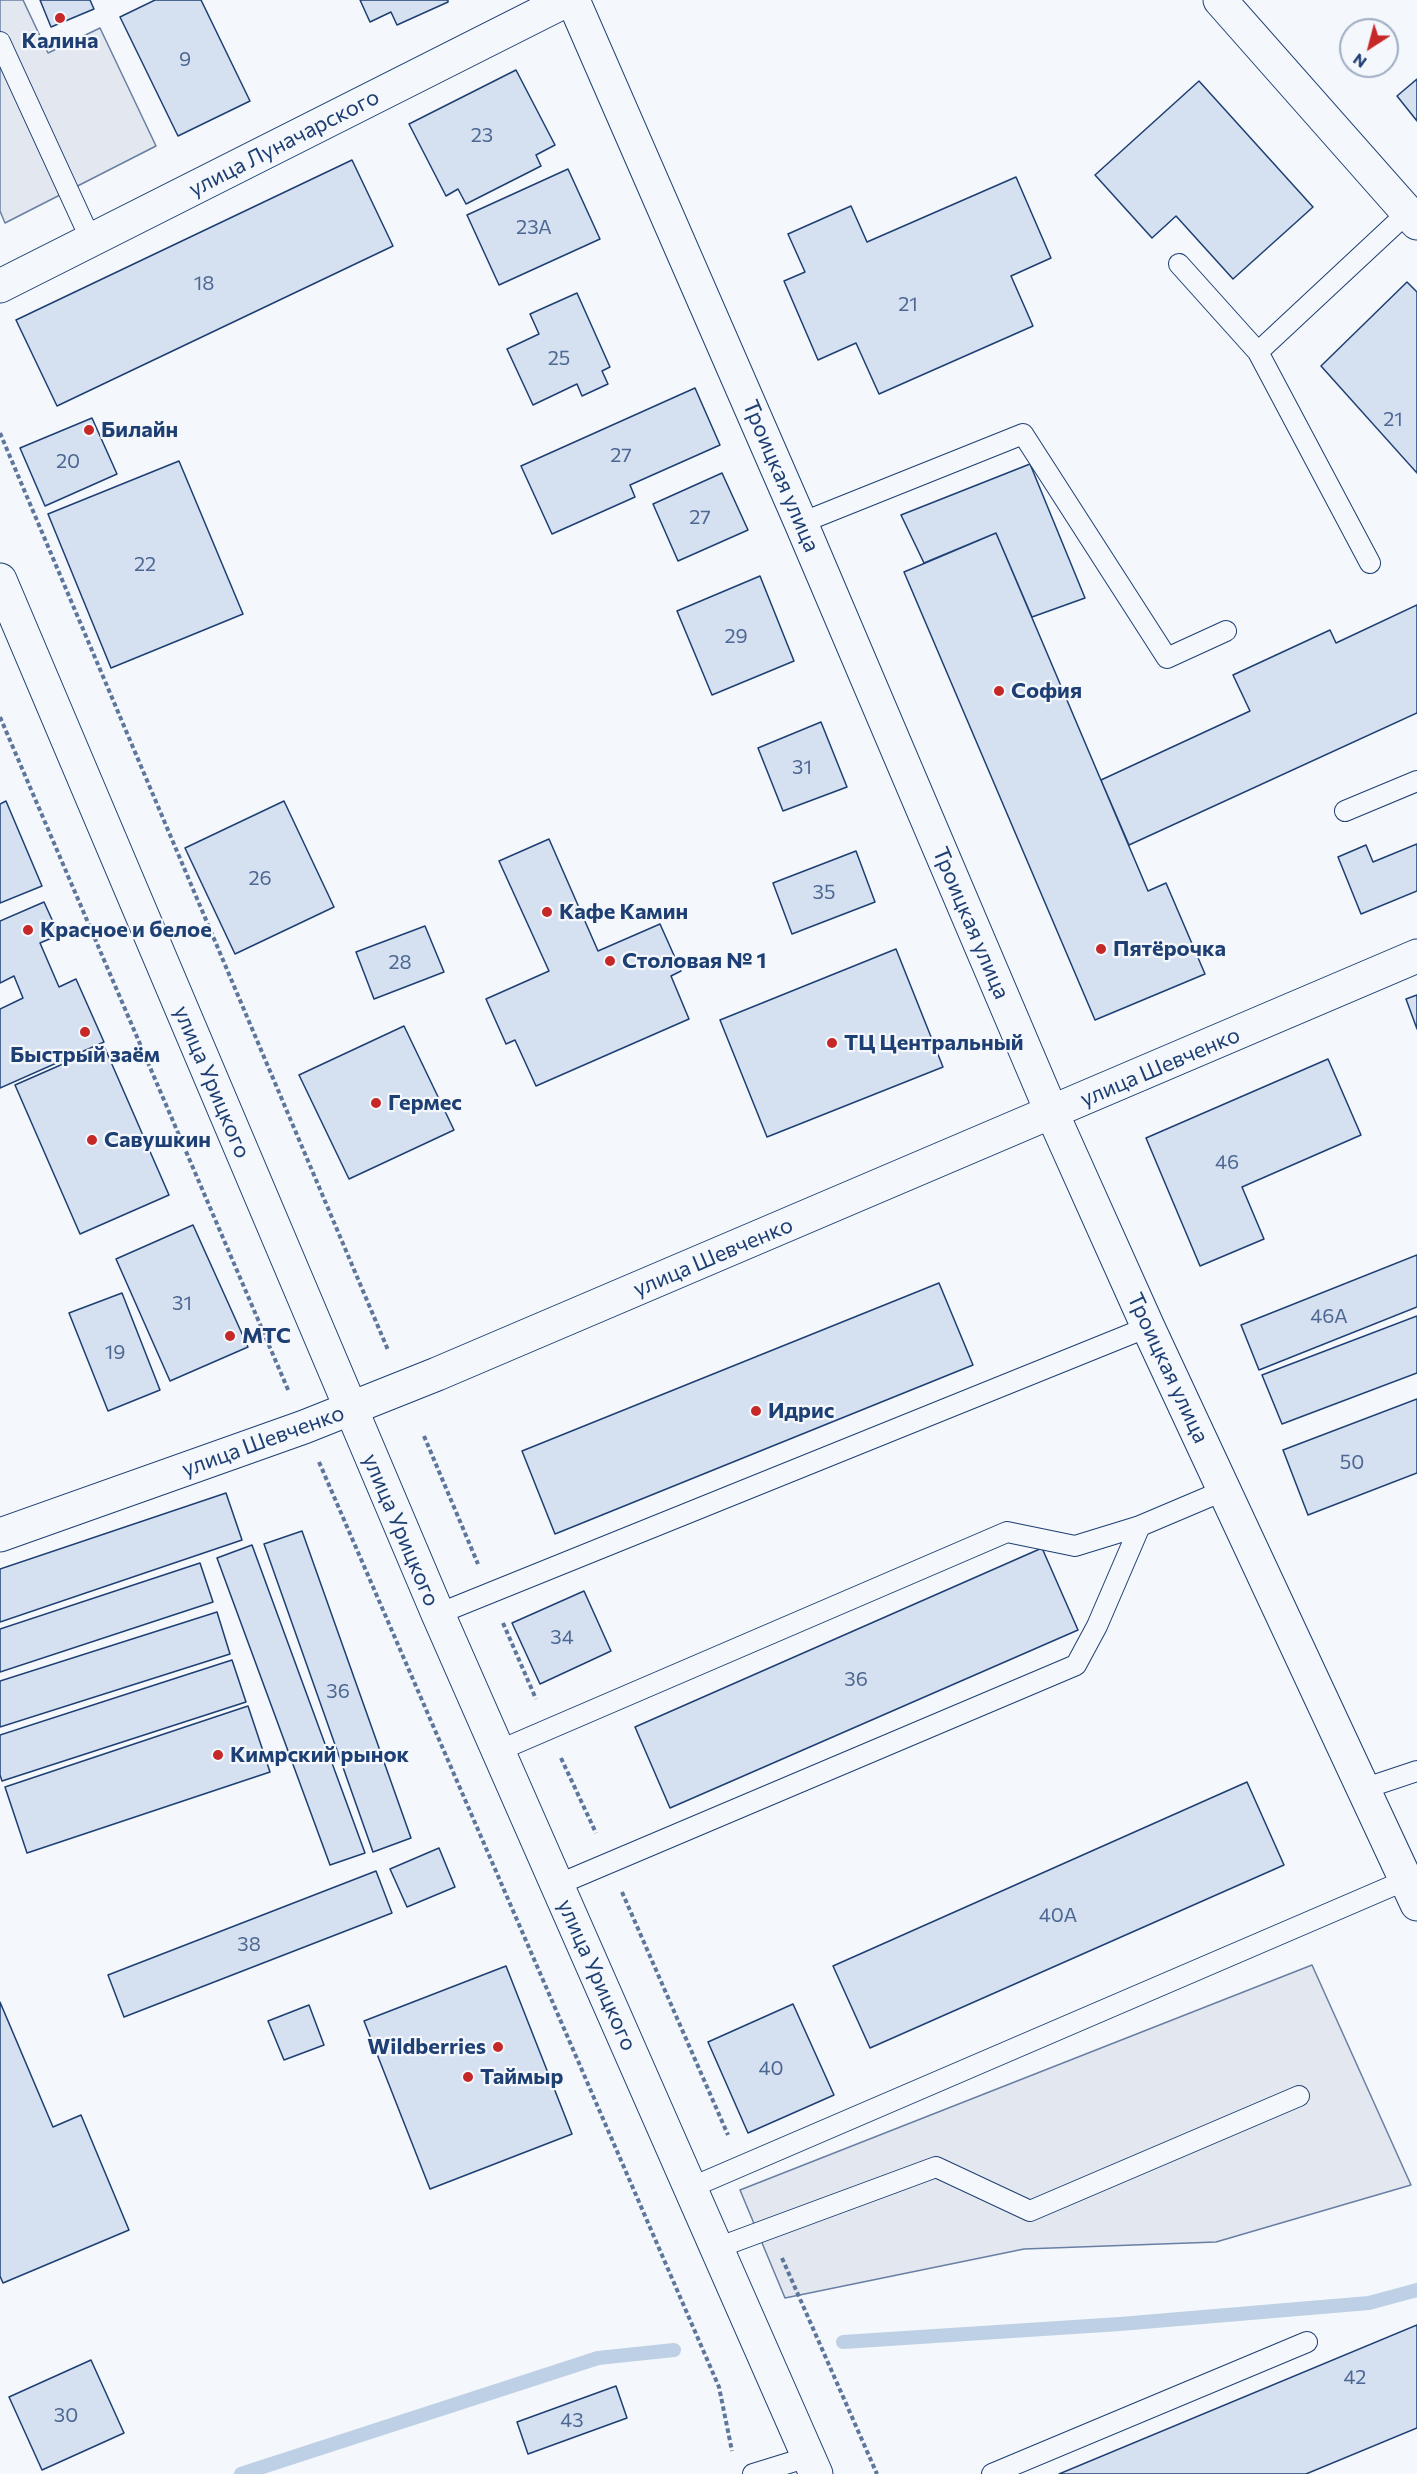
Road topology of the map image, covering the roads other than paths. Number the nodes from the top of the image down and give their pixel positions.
1 (567, 0) edge
2 (573, 0) edge
3 (1220, 0) edge
4 (0, 42) edge
5 (1412, 218) edge
6 (91, 240) junction
7 (1179, 264) dead end
8 (0, 286) edge
9 (1258, 352) junction
10 (801, 523) junction
11 (1370, 563) dead end
12 (0, 580) edge
13 (1226, 631) dead end
14 (1417, 781) edge
15 (1345, 811) dead end
16 (1417, 956) edge
17 (1052, 1113) junction
18 (1148, 1327) junction
19 (350, 1410) junction
20 (1225, 1490) junction
21 (1140, 1526) junction
22 (0, 1535) edge
23 (438, 1614) junction
24 (498, 1751) junction
25 (1417, 1771) edge
26 (1363, 1790) junction
27 (557, 1885) junction
28 (1412, 1892) edge
29 (1299, 2096) dead end
30 (690, 2188) junction
31 (717, 2248) junction
32 (1307, 2342) dead end
33 (812, 2465) edge
34 (753, 2474) edge
35 (992, 2474) edge

1 - 6 street, улица Луначарского
2 - 10 street, Троицкая улица
3 - 5 street
4 - 6 lane
5 - 9 lane
6 - 8 street, улица Луначарского
7 - 9 lane
9 - 11 lane
10 - 13 lane
10 - 17 street, Троицкая улица
12 - 19 street, улица Урицкого
14 - 15 lane
16 - 17 street, улица Шевченко
17 - 18 street, Троицкая улица
17 - 19 street, улица Шевченко
18 - 20 street, Троицкая улица
18 - 23 lane
19 - 22 street, улица Шевченко
19 - 23 street, улица Урицкого
20 - 21 lane
20 - 26 street, Троицкая улица
21 - 24 lane
21 - 27 lane
23 - 24 street, улица Урицкого
24 - 27 street, улица Урицкого
25 - 26 lane
26 - 28 street, Троицкая улица
27 - 30 street, улица Урицкого
28 - 30 lane
29 - 31 lane
30 - 31 street, улица Урицкого
31 - 33 street, улица Урицкого
32 - 35 lane
33 - 34 lane

